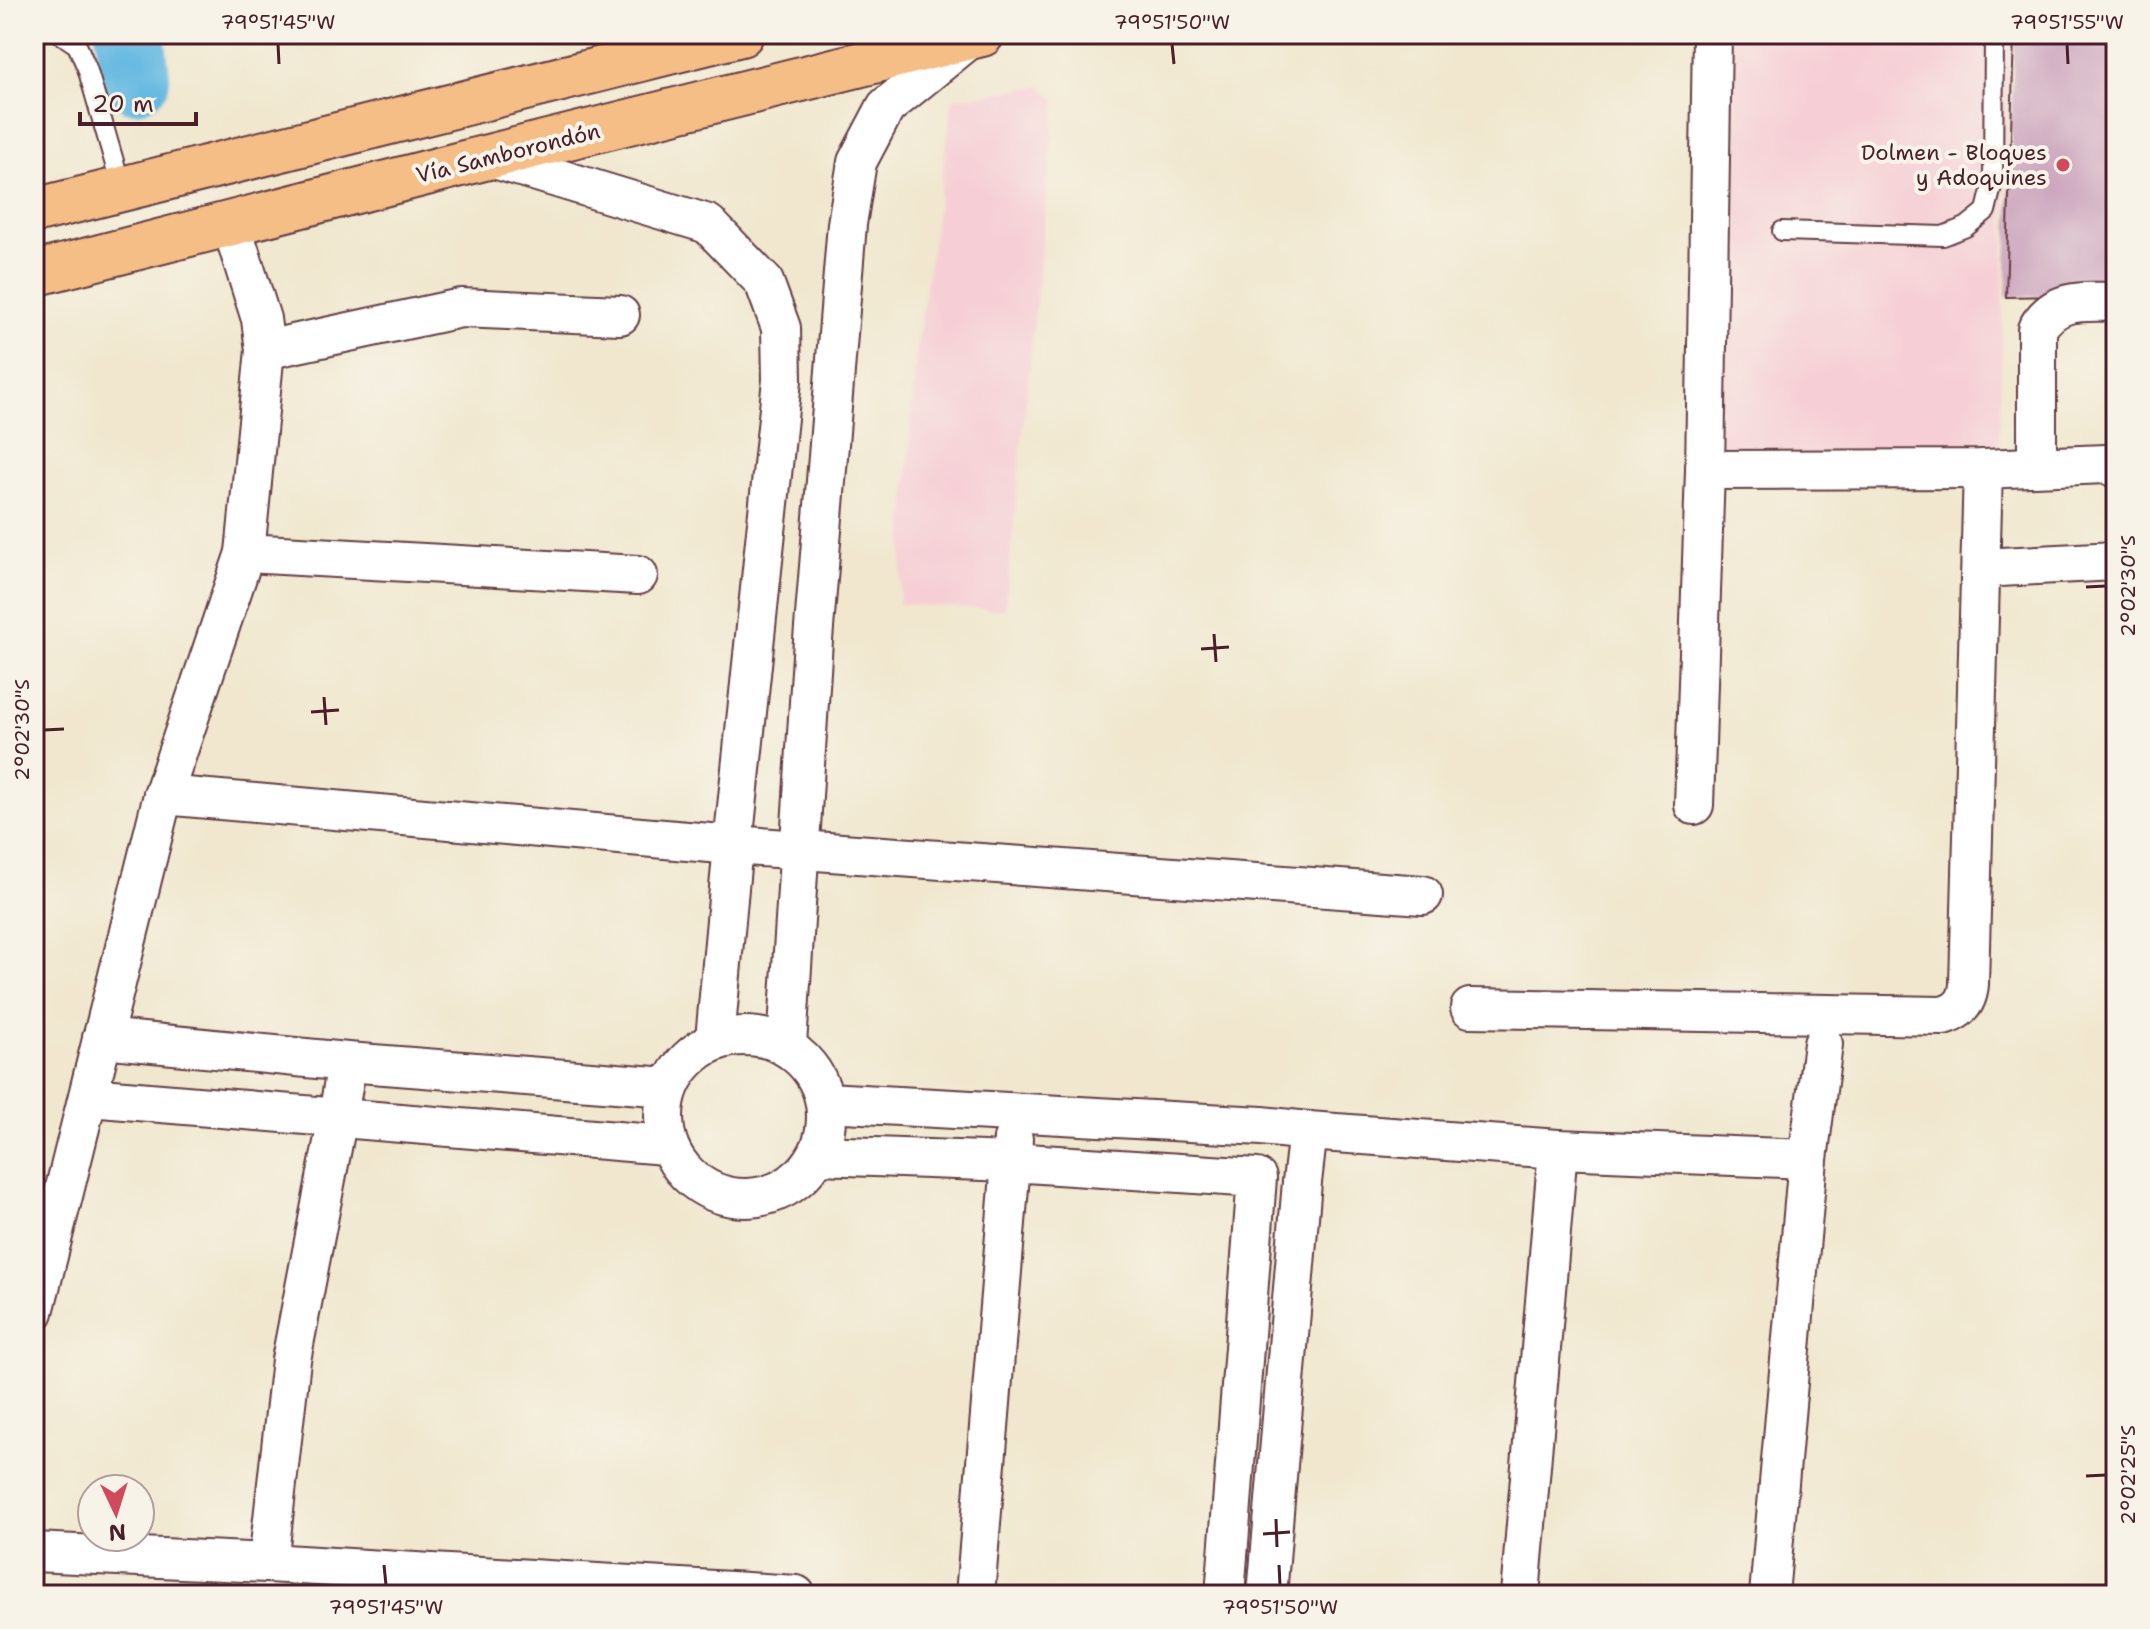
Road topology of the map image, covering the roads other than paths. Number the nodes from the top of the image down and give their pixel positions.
1 (61, 34) edge
2 (741, 34) edge
3 (1712, 34) edge
4 (1994, 34) edge
5 (977, 35) edge
6 (488, 157) junction
7 (122, 189) junction
8 (34, 211) edge
9 (231, 224) junction
10 (1782, 231) dead end
11 (34, 274) edge
12 (2116, 302) edge
13 (620, 315) dead end
14 (265, 350) junction
15 (782, 380) junction
16 (835, 383) junction
17 (2037, 466) junction
18 (2116, 468) edge
19 (1983, 469) junction
20 (1705, 470) junction
21 (769, 501) junction
22 (824, 506) junction
23 (245, 553) junction
24 (2116, 561) edge
25 (1981, 568) junction
26 (638, 575) dead end
27 (749, 701) junction
28 (809, 709) junction
29 (163, 795) junction
30 (1694, 805) dead end
31 (733, 845) junction
32 (799, 849) junction
33 (1423, 895) dead end
34 (1470, 1008) dead end
35 (102, 1038) junction
36 (715, 1039) junction
37 (1823, 1044) dead end
38 (787, 1045) junction
39 (347, 1062) junction
40 (668, 1087) junction
41 (89, 1097) junction
42 (826, 1102) junction
43 (1015, 1113) junction
44 (338, 1117) junction
45 (1262, 1126) junction
46 (1308, 1131) junction
47 (665, 1145) junction
48 (1558, 1149) junction
49 (819, 1155) junction
50 (1808, 1159) junction
51 (1011, 1162) junction
52 (1257, 1178) junction
53 (1302, 1182) junction
54 (34, 1312) edge
55 (34, 1552) edge
56 (268, 1563) junction
57 (796, 1595) edge
58 (975, 1595) edge
59 (1225, 1595) edge
60 (1267, 1595) edge
61 (1520, 1595) edge
62 (1769, 1595) edge

1 - 7 lane
2 - 7 main road
3 - 20 street
4 - 10 lane
5 - 6 main road, Vía Samborondón
5 - 16 street
6 - 9 main road, Vía Samborondón
6 - 15 street
7 - 8 main road
9 - 11 main road, Vía Samborondón
9 - 14 street
12 - 17 street
13 - 14 street
14 - 23 street
15 - 16 street
15 - 21 street
16 - 22 street
17 - 18 street
17 - 19 street
19 - 20 street
19 - 25 street
20 - 30 street
21 - 22 street
21 - 27 street
22 - 28 street
23 - 26 street
23 - 29 street
24 - 25 street
25 - 34 street
27 - 28 street
27 - 31 street
28 - 32 street
29 - 31 street
29 - 35 street
31 - 32 street
31 - 36 street
32 - 33 street
32 - 38 street
35 - 39 street
35 - 41 street
36 - 38 street
36 - 40 street
37 - 50 street
38 - 42 street
39 - 40 street
39 - 44 street
40 - 47 street
41 - 44 street
41 - 54 street
42 - 43 street
42 - 49 street
43 - 45 street
43 - 51 street
44 - 47 street
44 - 56 street
45 - 46 street
45 - 52 street
46 - 48 street
46 - 53 street
47 - 49 street
48 - 50 street
48 - 61 street
49 - 51 street
50 - 62 street
51 - 52 street
51 - 58 street
52 - 53 street
52 - 59 street
53 - 60 street
55 - 56 street
56 - 57 street

